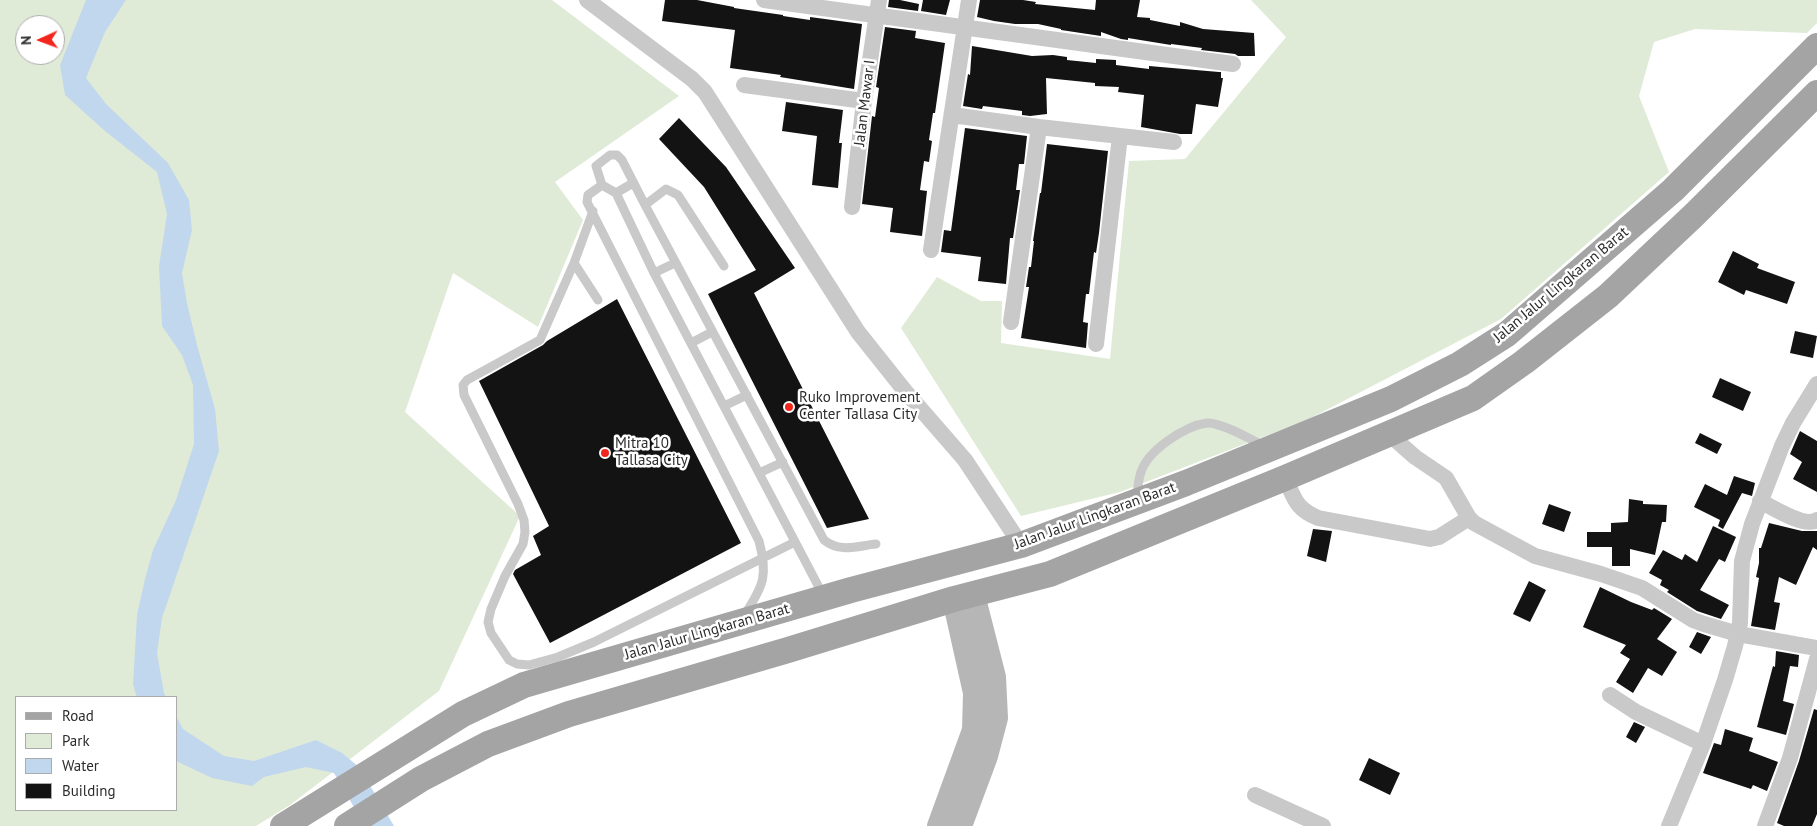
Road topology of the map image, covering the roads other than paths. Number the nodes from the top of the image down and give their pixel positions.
1 (587, 0) edge
2 (764, 0) edge
3 (969, 0) edge
4 (878, 8) edge
5 (965, 28) junction
6 (1817, 46) edge
7 (1233, 64) dead end
8 (744, 84) dead end
9 (1817, 93) edge
10 (864, 102) junction
11 (952, 115) junction
12 (1039, 127) junction
13 (1120, 136) junction
14 (1174, 142) dead end
15 (633, 184) junction
16 (602, 185) junction
17 (1672, 190) junction
18 (616, 193) junction
19 (645, 205) junction
20 (852, 207) dead end
21 (593, 211) junction
22 (1694, 215) junction
23 (931, 250) dead end
24 (574, 263) junction
25 (675, 263) junction
26 (724, 266) dead end
27 (654, 273) junction
28 (598, 300) dead end
29 (1011, 322) dead end
30 (712, 332) junction
31 (691, 344) junction
32 (1096, 344) dead end
33 (1817, 384) edge
34 (747, 395) junction
35 (724, 406) junction
36 (1389, 434) junction
37 (1269, 449) junction
38 (782, 462) junction
39 (759, 473) junction
40 (1285, 478) junction
41 (1760, 501) junction
42 (1136, 502) junction
43 (1469, 518) junction
44 (1817, 520) edge
45 (795, 542) junction
46 (876, 544) dead end
47 (1022, 545) junction
48 (763, 557) junction
49 (963, 597) junction
50 (825, 598) junction
51 (776, 612) junction
52 (740, 623) junction
53 (1738, 634) junction
54 (1817, 648) edge
55 (788, 650) junction
56 (1817, 659) edge
57 (1610, 695) dead end
58 (1703, 744) junction
59 (1255, 795) dead end
60 (283, 826) edge
61 (347, 826) edge
62 (939, 826) edge
63 (960, 826) edge
64 (1321, 826) edge
65 (1669, 826) edge
66 (1765, 826) edge

1 - 47 street
2 - 4 street
3 - 5 street
4 - 5 street
4 - 10 street, Jalan Mawar I
5 - 7 street
5 - 11 street
6 - 17 main road, Jalan Jalur Lingkaran Barat
8 - 10 street
9 - 22 main road
10 - 20 street, Jalan Mawar I
11 - 12 street
11 - 23 street
12 - 13 street
12 - 29 street
13 - 14 street
13 - 32 street
15 - 16 lane
15 - 18 lane
15 - 19 lane
16 - 18 lane
16 - 21 lane
17 - 22 main road
17 - 37 main road, Jalan Jalur Lingkaran Barat
18 - 27 lane
19 - 25 lane
19 - 26 lane
21 - 24 lane
21 - 48 lane
22 - 36 main road
24 - 28 lane
24 - 48 lane
25 - 27 lane
25 - 30 lane
27 - 31 lane
30 - 31 lane
30 - 34 lane
31 - 35 lane
33 - 41 street
34 - 35 lane
34 - 38 lane
35 - 39 lane
36 - 40 main road
36 - 43 street
37 - 42 main road, Jalan Jalur Lingkaran Barat
37 - 42 lane
38 - 39 lane
38 - 46 lane
39 - 45 lane
40 - 43 street
40 - 49 main road
41 - 44 street
41 - 53 street
42 - 47 main road, Jalan Jalur Lingkaran Barat
43 - 53 street
45 - 48 lane
45 - 50 lane
47 - 50 main road, Jalan Jalur Lingkaran Barat
48 - 52 lane
49 - 55 main road
49 - 62 main road
49 - 63 main road
50 - 51 main road, Jalan Jalur Lingkaran Barat
51 - 52 main road, Jalan Jalur Lingkaran Barat
51 - 55 main road
52 - 60 main road, Jalan Jalur Lingkaran Barat
53 - 54 street
53 - 58 street
55 - 61 main road
56 - 66 street
57 - 58 street
58 - 65 street
59 - 64 street

